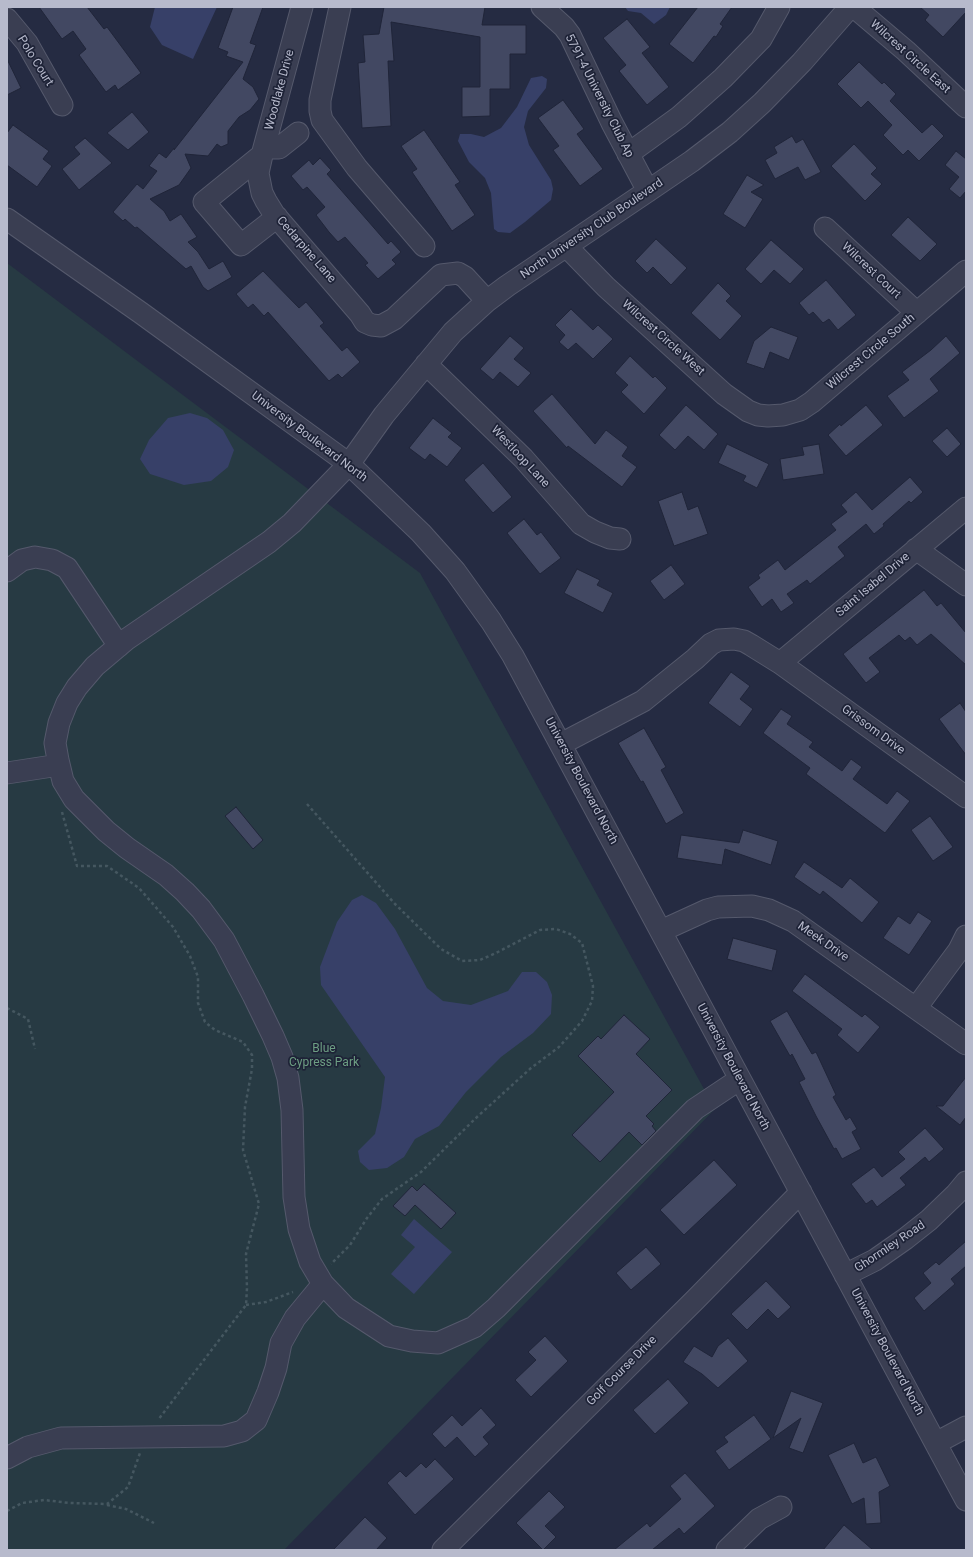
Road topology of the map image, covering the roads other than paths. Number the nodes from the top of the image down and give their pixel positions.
1 (302, 7) edge
2 (340, 7) edge
3 (542, 7) edge
4 (779, 7) edge
5 (850, 7) edge
6 (854, 7) edge
7 (7, 18) edge
8 (62, 104) dead end
9 (966, 107) edge
10 (298, 132) dead end
11 (628, 154) junction
12 (261, 159) junction
13 (648, 191) junction
14 (277, 217) junction
15 (7, 219) edge
16 (824, 228) dead end
17 (424, 246) dead end
18 (566, 247) junction
19 (966, 271) edge
20 (487, 301) junction
21 (917, 313) junction
22 (426, 364) junction
23 (768, 416) joint
24 (349, 464) junction
25 (966, 508) edge
26 (620, 539) dead end
27 (916, 549) junction
28 (7, 571) edge
29 (966, 585) edge
30 (119, 646) junction
31 (780, 663) junction
32 (561, 744) junction
33 (59, 765) junction
34 (7, 773) edge
35 (966, 797) edge
36 (661, 931) junction
37 (966, 936) edge
38 (916, 1008) junction
39 (966, 1044) edge
40 (740, 1078) junction
41 (966, 1182) edge
42 (800, 1192) junction
43 (845, 1275) junction
44 (320, 1279) junction
45 (966, 1427) edge
46 (936, 1443) junction
47 (7, 1458) edge
48 (966, 1500) edge
49 (781, 1507) dead end
50 (443, 1550) edge
51 (727, 1550) edge

1 - 12 street, Woodlake Drive
2 - 17 street
3 - 11 street, 5791-4 University Club Ap
4 - 11 street
5 - 13 street, North University Club Boulevard
6 - 9 street, Wilcrest Circle East
7 - 8 street, Polo Court
10 - 12 street
11 - 13 street, 5791-4 University Club Ap
12 - 14 street, Cedarpine Lane
12 - 14 street
13 - 18 street, North University Club Boulevard
14 - 20 street, Cedarpine Lane
15 - 24 street, University Boulevard North
16 - 21 street, Wilcrest Court
18 - 20 street, North University Club Boulevard
18 - 23 street, Wilcrest Circle West
19 - 21 street, Wilcrest Circle South
20 - 22 street, North University Club Boulevard
21 - 23 street, Wilcrest Circle South
22 - 24 street, North University Club Boulevard
22 - 26 street, Westloop Lane
24 - 30 street, North University Club Boulevard
24 - 32 street, University Boulevard North
25 - 27 street, Saint Isabel Drive
27 - 29 street
27 - 31 street, Saint Isabel Drive
28 - 30 street
30 - 33 street, North University Club Boulevard
31 - 32 street, Grissom Drive
31 - 35 street, Grissom Drive
32 - 36 street, University Boulevard North
33 - 34 street
33 - 44 street, North University Club Boulevard
36 - 38 street, Meek Drive
36 - 40 street, University Boulevard North
37 - 38 street
38 - 39 street, Meek Drive
40 - 42 street, University Boulevard North
40 - 44 street, North University Club Boulevard
41 - 43 street, Ghormley Road
42 - 43 street, University Boulevard North
42 - 50 street, Golf Course Drive
43 - 46 street, University Boulevard North
44 - 47 street
45 - 46 street
46 - 48 street, University Boulevard North
49 - 51 street

